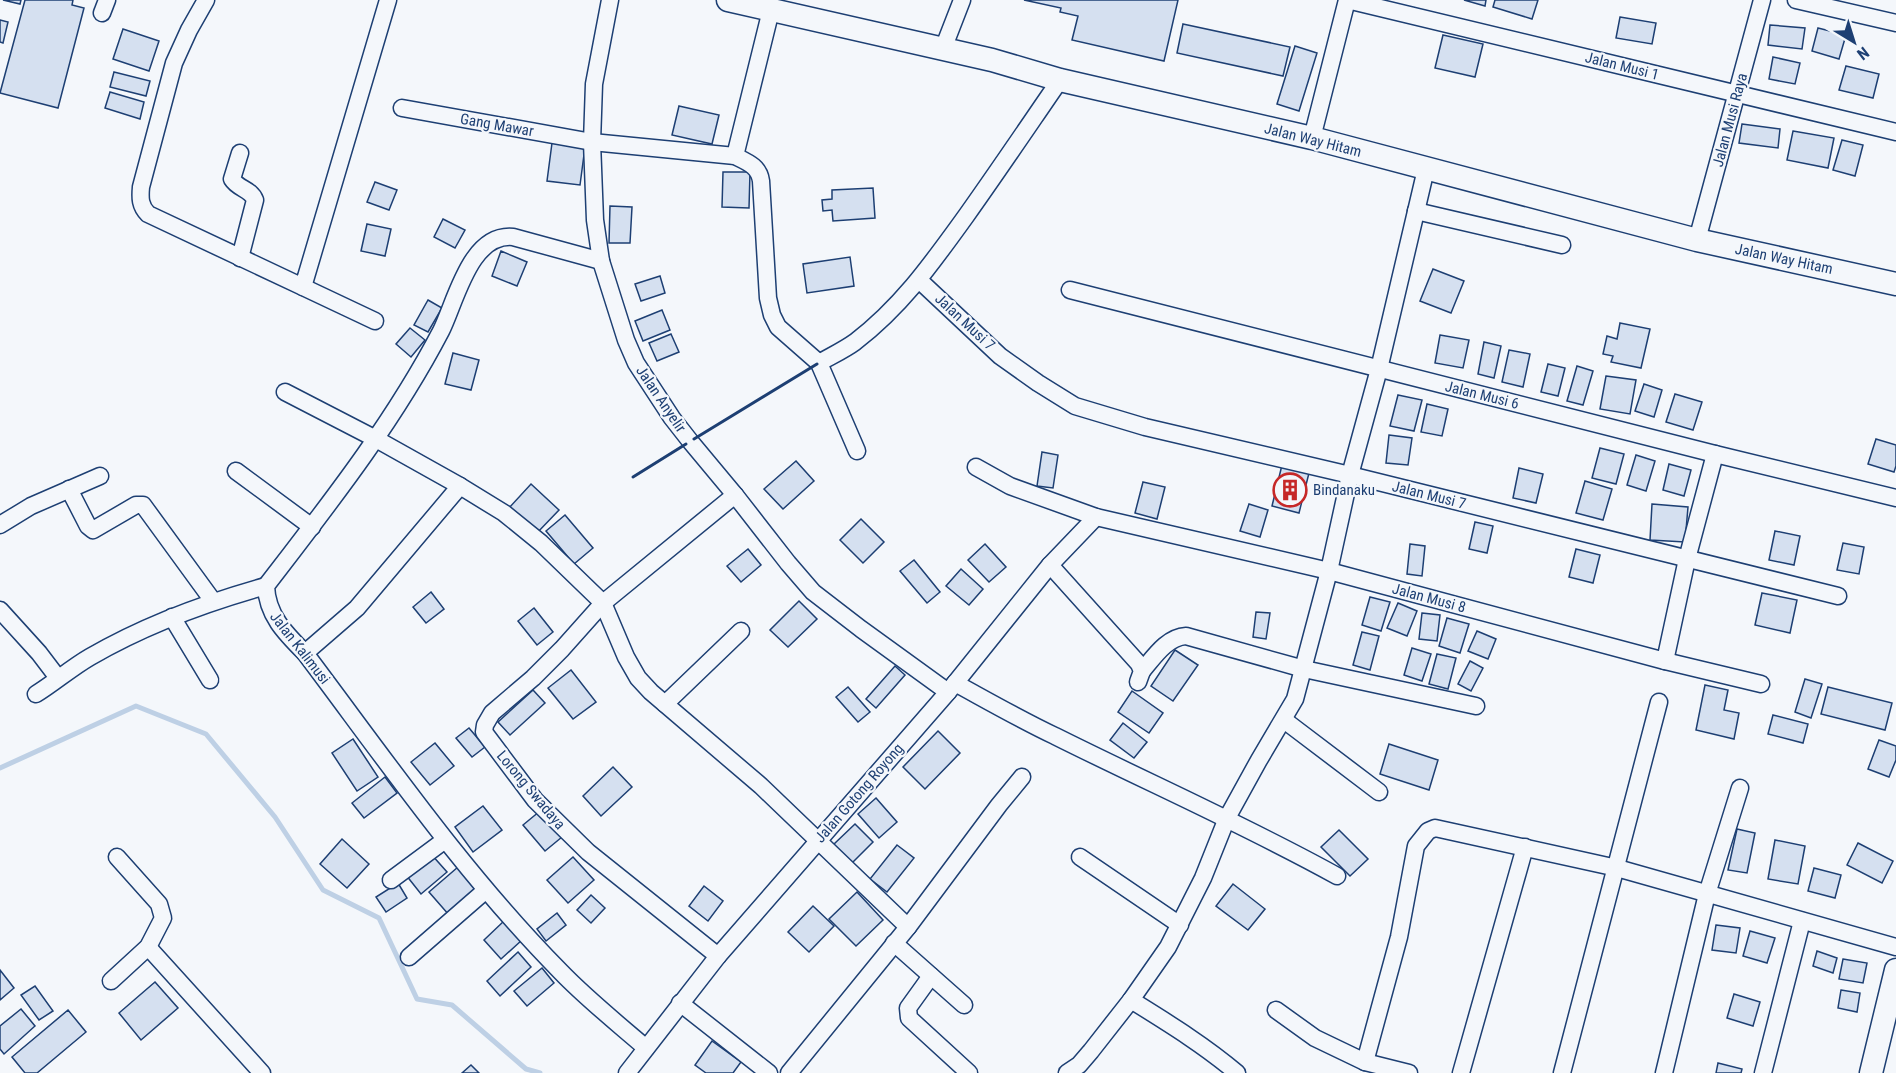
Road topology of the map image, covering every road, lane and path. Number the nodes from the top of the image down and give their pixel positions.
1 (206, 0) edge
2 (388, 0) edge
3 (610, 0) edge
4 (728, 0) edge
5 (962, 0) edge
6 (1347, 0) edge
7 (1762, 0) edge
8 (1796, 0) edge
9 (784, 8) edge
10 (1896, 23) edge
11 (943, 49) junction
12 (1060, 80) junction
13 (1737, 94) junction
14 (402, 108) dead end
15 (1896, 132) edge
16 (1312, 138) junction
17 (592, 142) junction
18 (240, 153) dead end
19 (735, 156) junction
20 (1426, 169) junction
21 (1416, 211) junction
22 (1697, 240) junction
23 (1562, 245) dead end
24 (240, 258) junction
25 (601, 261) junction
26 (919, 280) junction
27 (1896, 284) edge
28 (303, 287) junction
29 (1070, 290) dead end
30 (375, 321) dead end
31 (819, 363) junction
32 (1379, 369) junction
33 (285, 392) dead end
34 (376, 439) junction
35 (857, 452) dead end
36 (1715, 454) junction
37 (976, 467) dead end
38 (236, 471) dead end
39 (1350, 475) junction
40 (100, 476) dead end
41 (460, 486) junction
42 (69, 489) junction
43 (735, 495) junction
44 (1896, 498) edge
45 (1096, 517) junction
46 (0, 525) edge
47 (312, 527) junction
48 (1687, 559) junction
49 (1050, 565) junction
50 (1329, 572) junction
51 (266, 586) junction
52 (1838, 596) dead end
53 (213, 601) junction
54 (603, 603) junction
55 (0, 610) edge
56 (172, 617) junction
57 (741, 631) dead end
58 (305, 653) junction
59 (1665, 661) junction
60 (1304, 669) junction
61 (58, 678) junction
62 (210, 680) dead end
63 (1761, 684) dead end
64 (951, 687) junction
65 (36, 694) dead end
66 (1659, 702) dead end
67 (665, 704) junction
68 (1476, 706) dead end
69 (1284, 720) junction
70 (1022, 777) dead end
71 (1740, 788) dead end
72 (1379, 792) dead end
73 (1227, 818) junction
74 (445, 840) junction
75 (818, 840) junction
76 (1525, 847) junction
77 (117, 856) dead end
78 (1080, 857) dead end
79 (1617, 868) junction
80 (1337, 876) dead end
81 (391, 880) dead end
82 (486, 890) junction
83 (1707, 894) junction
84 (1802, 921) junction
85 (1180, 925) junction
86 (908, 927) junction
87 (894, 944) junction
88 (148, 947) junction
89 (1896, 947) edge
90 (718, 956) junction
91 (409, 957) dead end
92 (1896, 970) edge
93 (931, 976) junction
94 (111, 981) dead end
95 (1131, 1000) junction
96 (680, 1003) junction
97 (964, 1005) dead end
98 (1276, 1010) dead end
99 (646, 1048) junction
100 (1365, 1062) junction
101 (634, 1070) edge
102 (261, 1073) edge
103 (769, 1073) edge
104 (789, 1073) edge
105 (969, 1073) edge
106 (1067, 1073) edge
107 (1237, 1073) edge
108 (1409, 1073) edge
109 (1461, 1073) edge
110 (1562, 1073) edge
111 (1664, 1073) edge
112 (1763, 1073) edge
113 (1871, 1073) edge

1 - 24 street
2 - 28 street
3 - 17 street, Jalan Anyelir
4 - 9 street, Jalan Way Hitam
5 - 11 street
6 - 13 street, Jalan Musi 1
6 - 16 street
7 - 13 street, Jalan Musi Raya
8 - 10 street
9 - 11 street, Jalan Way Hitam
9 - 19 street
11 - 12 street, Jalan Way Hitam
12 - 16 street, Jalan Way Hitam
12 - 26 street
13 - 15 street, Jalan Musi 1
13 - 22 street, Jalan Musi Raya
14 - 17 street, Gang Mawar
16 - 20 street, Jalan Way Hitam
17 - 19 street, Gang Mawar
17 - 25 street, Jalan Anyelir
18 - 24 street
19 - 31 street
20 - 21 street
20 - 22 street, Jalan Way Hitam
21 - 23 street
21 - 32 street
22 - 27 street, Jalan Way Hitam
24 - 28 street
25 - 34 street
25 - 43 street, Jalan Anyelir
26 - 31 street
26 - 39 street, Jalan Musi 7
28 - 30 street
29 - 32 street, Jalan Musi 6
31 - 35 street
32 - 36 street, Jalan Musi 6
32 - 39 street
33 - 34 street
34 - 41 street
34 - 47 street
36 - 44 street, Jalan Musi 6
36 - 48 street
37 - 45 street, Jalan Musi 8
38 - 47 street
39 - 48 street, Jalan Musi 7
39 - 50 street
40 - 42 street
41 - 54 street
41 - 58 street
42 - 46 street
42 - 53 street
43 - 54 street
43 - 64 street, Jalan Anyelir
45 - 49 street, Jalan Gotong Royong
45 - 50 street, Jalan Musi 8
47 - 51 street
48 - 52 street, Jalan Musi 7
48 - 59 street
49 - 60 street
49 - 64 street, Jalan Gotong Royong
50 - 59 street, Jalan Musi 8
50 - 60 street
51 - 53 street
51 - 58 street, Jalan Kalimusi
53 - 56 street
54 - 67 street
54 - 90 street, Lorong Swadaya
55 - 61 street
56 - 61 street
56 - 62 street
57 - 67 street
58 - 74 street, Jalan Kalimusi
59 - 63 street, Jalan Musi 8
60 - 68 street
60 - 69 street
61 - 65 street
64 - 73 street, Jalan Anyelir
64 - 75 street, Jalan Gotong Royong
66 - 79 street
67 - 75 street
69 - 72 street
69 - 73 street
70 - 86 street
71 - 83 street
73 - 80 street, Jalan Anyelir
73 - 85 street
74 - 81 street
74 - 82 street, Jalan Kalimusi
75 - 86 street
75 - 90 street, Jalan Gotong Royong
76 - 79 street
76 - 100 street
76 - 109 street
77 - 88 street
78 - 85 street
79 - 83 street
79 - 110 street
82 - 91 street
82 - 99 street, Jalan Kalimusi
83 - 84 street
83 - 111 street
84 - 89 street
84 - 112 street
85 - 95 street
86 - 87 street
87 - 93 street
87 - 104 street
88 - 94 street
88 - 102 street
90 - 96 street, Jalan Gotong Royong
92 - 113 street
93 - 97 street
93 - 105 street
95 - 106 street
95 - 107 street
96 - 99 street, Jalan Gotong Royong
96 - 103 street
98 - 100 street
99 - 101 street, Jalan Gotong Royong
100 - 108 street

